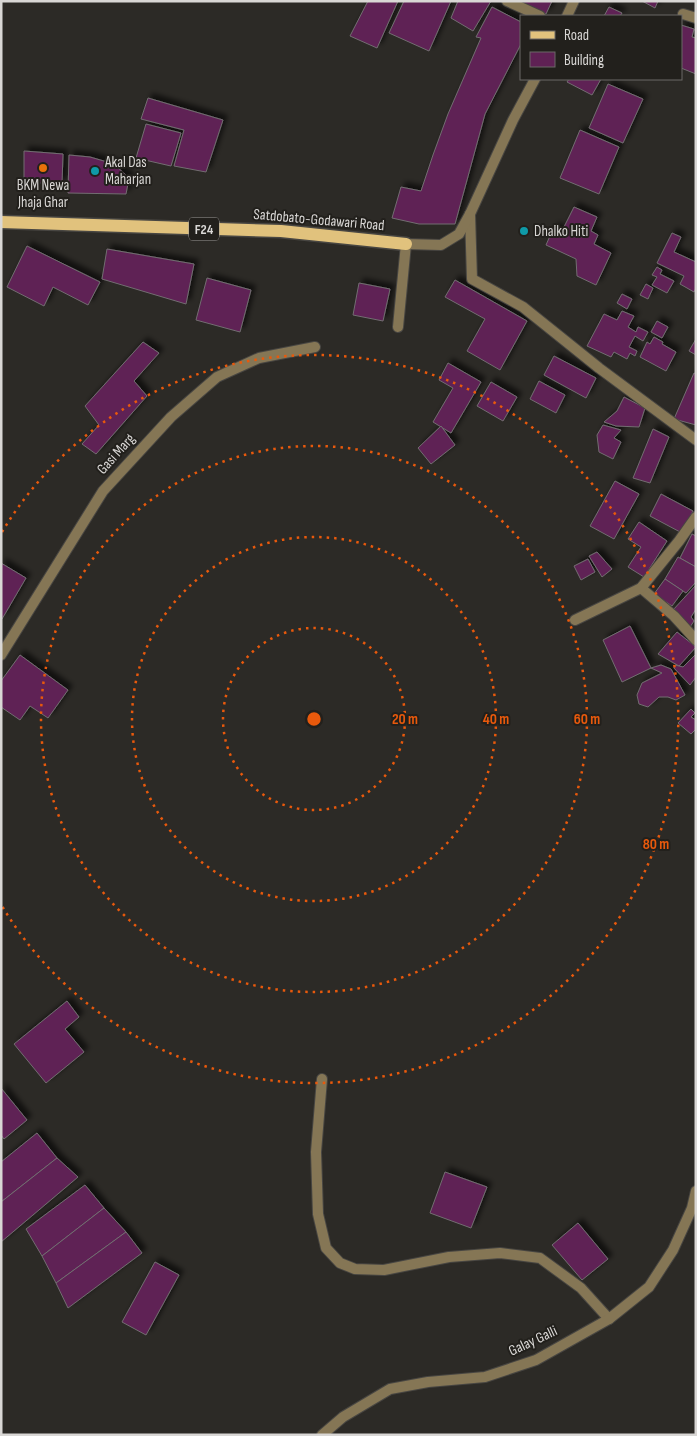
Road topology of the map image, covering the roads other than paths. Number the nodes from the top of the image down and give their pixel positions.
1 (507, 1) edge
2 (574, 1) edge
3 (683, 14) dead end
4 (538, 15) edge
5 (567, 15) edge
6 (696, 18) edge
7 (534, 80) edge
8 (470, 214) junction
9 (1, 222) edge
10 (406, 244) junction
11 (398, 326) dead end
12 (315, 347) dead end
13 (696, 440) edge
14 (696, 517) edge
15 (641, 588) junction
16 (575, 620) dead end
17 (696, 640) edge
18 (1, 655) edge
19 (322, 1078) dead end
20 (696, 1191) edge
21 (609, 1319) junction
22 (322, 1435) edge

1 - 4 street
2 - 5 street
3 - 6 street
7 - 8 street, Satdobato-Godawari Road / F24
8 - 10 street, Satdobato-Godawari Road / F24
8 - 13 street
9 - 10 main road, Satdobato-Godawari Road / F24
10 - 11 street
12 - 18 street, Gasi Marg
14 - 15 street
15 - 16 street
15 - 17 street
19 - 21 street
20 - 21 street, Galay Galli
21 - 22 street, Galay Galli

